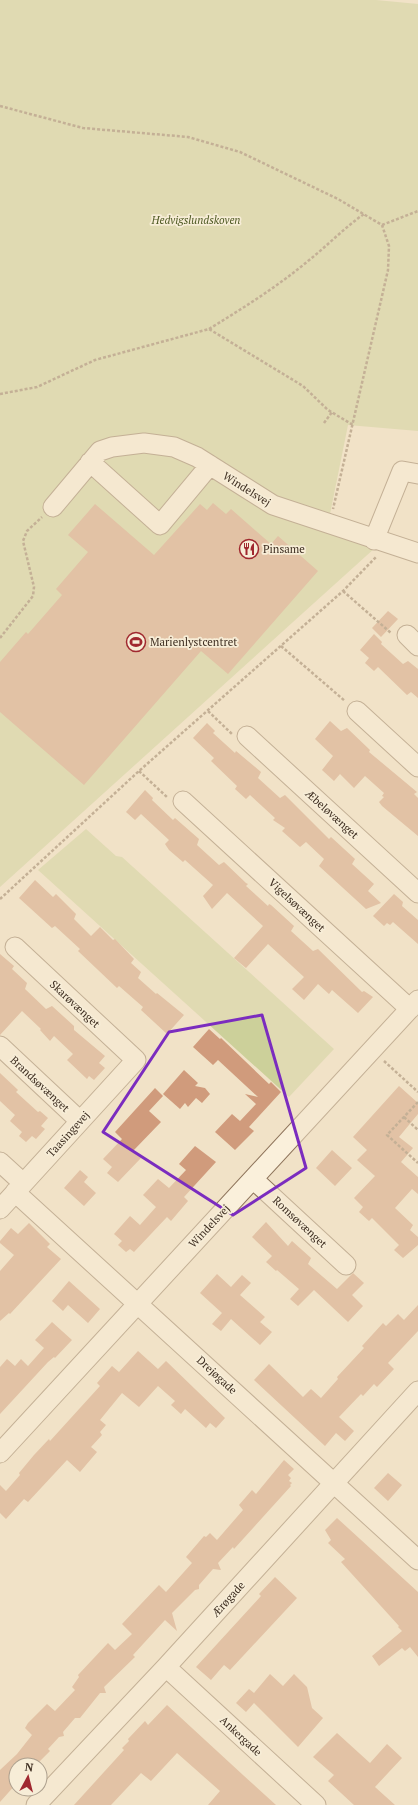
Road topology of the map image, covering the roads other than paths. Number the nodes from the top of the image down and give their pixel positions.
1 (95, 457) junction
2 (210, 465) junction
3 (418, 474) edge
4 (53, 507) road end
5 (381, 542) junction
6 (418, 553) edge
7 (357, 711) road end
8 (247, 736) road end
9 (418, 767) edge
10 (183, 801) road end
11 (418, 893) edge
12 (15, 947) dead end
13 (414, 1004) edge
14 (0, 1046) edge
15 (136, 1060) joint
16 (80, 1121) junction
17 (0, 1162) edge
18 (253, 1179) junction
19 (19, 1188) junction
20 (0, 1209) edge
21 (346, 1265) dead end
22 (138, 1303) junction
23 (418, 1391) edge
24 (0, 1453) edge
25 (334, 1483) junction
26 (418, 1560) edge
27 (166, 1667) junction
28 (309, 1803) edge
29 (36, 1805) edge

1 - 2 street, Windelsvej
1 - 2 street
1 - 4 street
2 - 5 street, Windelsvej
3 - 5 street
5 - 6 street, Windelsvej
7 - 9 street
8 - 11 street, Æbeløvænget
10 - 13 street, Vigelsøvænget
12 - 15 street, Skarøvænget
13 - 18 street, Windelsvej
14 - 16 street, Brandsøvænget
15 - 16 street, Taasingevej
16 - 19 street, Taasingevej
17 - 19 street, Drejøgade
18 - 21 street, Romsøvænget
18 - 22 street, Windelsvej
19 - 20 street, Taasingevej
19 - 22 street, Drejøgade
22 - 24 street, Windelsvej
22 - 25 street, Drejøgade
23 - 25 street, Ærøgade
25 - 26 street, Drejøgade
25 - 27 street, Ærøgade
27 - 28 street, Ankergade
27 - 29 street, Ærøgade

